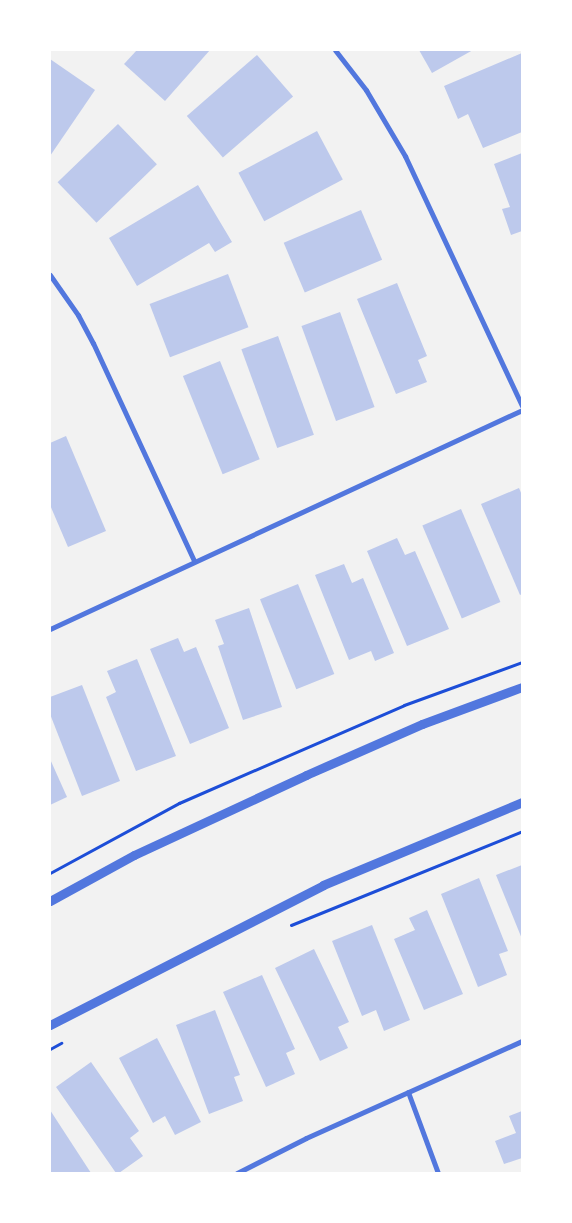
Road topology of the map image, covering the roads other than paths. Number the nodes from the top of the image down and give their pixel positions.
1 (335, 50) edge
2 (50, 275) edge
3 (522, 406) edge
4 (522, 410) edge
5 (194, 561) junction
6 (50, 628) edge
7 (522, 687) edge
8 (522, 802) edge
9 (50, 901) edge
10 (50, 1024) edge
11 (522, 1041) edge
12 (408, 1092) junction
13 (238, 1173) edge
14 (438, 1173) edge

1 - 3 street
2 - 5 street
4 - 5 street
5 - 6 street
7 - 9 street
8 - 10 street
11 - 12 street
12 - 13 street
12 - 14 street

